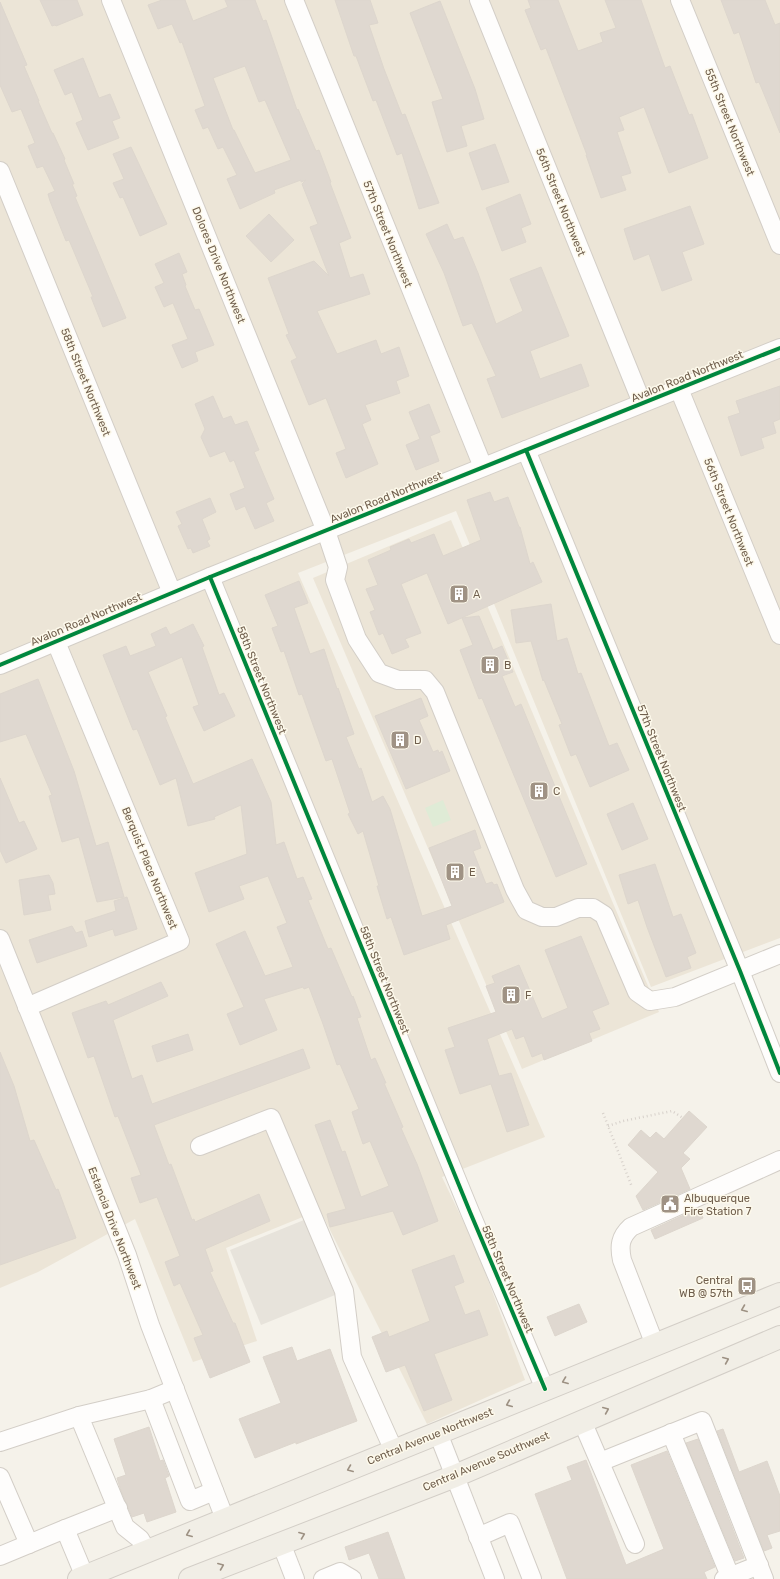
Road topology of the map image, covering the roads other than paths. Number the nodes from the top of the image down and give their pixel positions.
1 (111, 0) edge
2 (294, 0) edge
3 (479, 0) edge
4 (680, 0) edge
5 (0, 171) edge
6 (780, 245) edge
7 (780, 348) edge
8 (679, 389) junction
9 (642, 403) junction
10 (526, 450) junction
11 (483, 467) junction
12 (326, 531) junction
13 (210, 577) junction
14 (172, 593) junction
15 (780, 635) edge
16 (56, 642) junction
17 (0, 665) edge
18 (0, 940) edge
19 (780, 954) edge
20 (740, 971) junction
21 (27, 1007) junction
22 (780, 1073) edge
23 (200, 1146) dead end
24 (780, 1160) edge
25 (780, 1294) edge
26 (780, 1338) edge
27 (655, 1345) junction
28 (175, 1389) junction
29 (545, 1389) junction
30 (151, 1399) junction
31 (79, 1416) junction
32 (582, 1421) junction
33 (438, 1433) junction
34 (671, 1434) junction
35 (0, 1442) edge
36 (394, 1452) junction
37 (600, 1462) junction
38 (455, 1476) junction
39 (0, 1477) edge
40 (214, 1491) junction
41 (118, 1508) junction
42 (225, 1519) junction
43 (65, 1529) junction
44 (478, 1537) junction
45 (281, 1543) junction
46 (29, 1544) junction
47 (635, 1544) dead end
48 (147, 1551) junction
49 (0, 1556) edge
50 (761, 1572) edge
51 (82, 1578) edge
52 (727, 1578) edge
53 (190, 1579) edge
54 (295, 1579) edge
55 (322, 1579) edge
56 (352, 1579) edge
57 (495, 1579) edge
58 (532, 1579) edge

1 - 12 street, Dolores Drive Northwest
2 - 11 street, 57th Street Northwest
3 - 9 street, 56th Street Northwest
4 - 6 street, 55th Street Northwest
5 - 14 street, 58th Street Northwest
7 - 8 street, Avalon Road Northwest
8 - 9 street, Avalon Road Northwest
8 - 15 street, 56th Street Northwest
9 - 10 street, Avalon Road Northwest
10 - 11 street, Avalon Road Northwest
10 - 20 street, 57th Street Northwest
11 - 12 street, Avalon Road Northwest
12 - 13 street, Avalon Road Northwest
12 - 20 street, Dolores Drive Northwest
13 - 14 street, Avalon Road Northwest
13 - 29 street, 58th Street Northwest
14 - 16 street, Avalon Road Northwest
16 - 17 street, Avalon Road Northwest
16 - 21 street, Berquist Place Northwest
18 - 21 street, Estancia Drive Northwest
19 - 20 street
20 - 22 street, 57th Street Northwest
21 - 28 street, Estancia Drive Northwest
23 - 36 street
24 - 27 street
25 -> 27 main road, Central Avenue Northwest
32 -> 26 main road, Central Avenue Southwest
27 -> 29 main road, Central Avenue Northwest
28 - 30 street
28 - 40 street, Estancia Drive Northwest
29 -> 33 main road, Central Avenue Northwest
30 - 31 street
30 - 40 street
31 - 35 street
31 - 41 street
32 - 37 street
32 - 38 main road, Central Avenue Southwest
33 - 36 main road, Central Avenue Northwest
33 - 38 street
34 - 37 street
34 - 50 street
34 - 52 street
36 -> 42 main road, Central Avenue Northwest
37 - 47 street
38 - 44 street
45 -> 38 main road, Central Avenue Southwest
39 - 46 street
40 - 42 street, Estancia Drive Northwest
41 - 43 street
41 - 48 street
42 -> 48 main road, Central Avenue Northwest
43 - 46 street
43 - 51 street
44 - 57 street
44 - 58 street
53 -> 45 main road, Central Avenue Southwest
45 - 54 street
46 - 49 street
48 - 51 main road, Central Avenue Northwest
50 - 52 street
55 - 56 street

